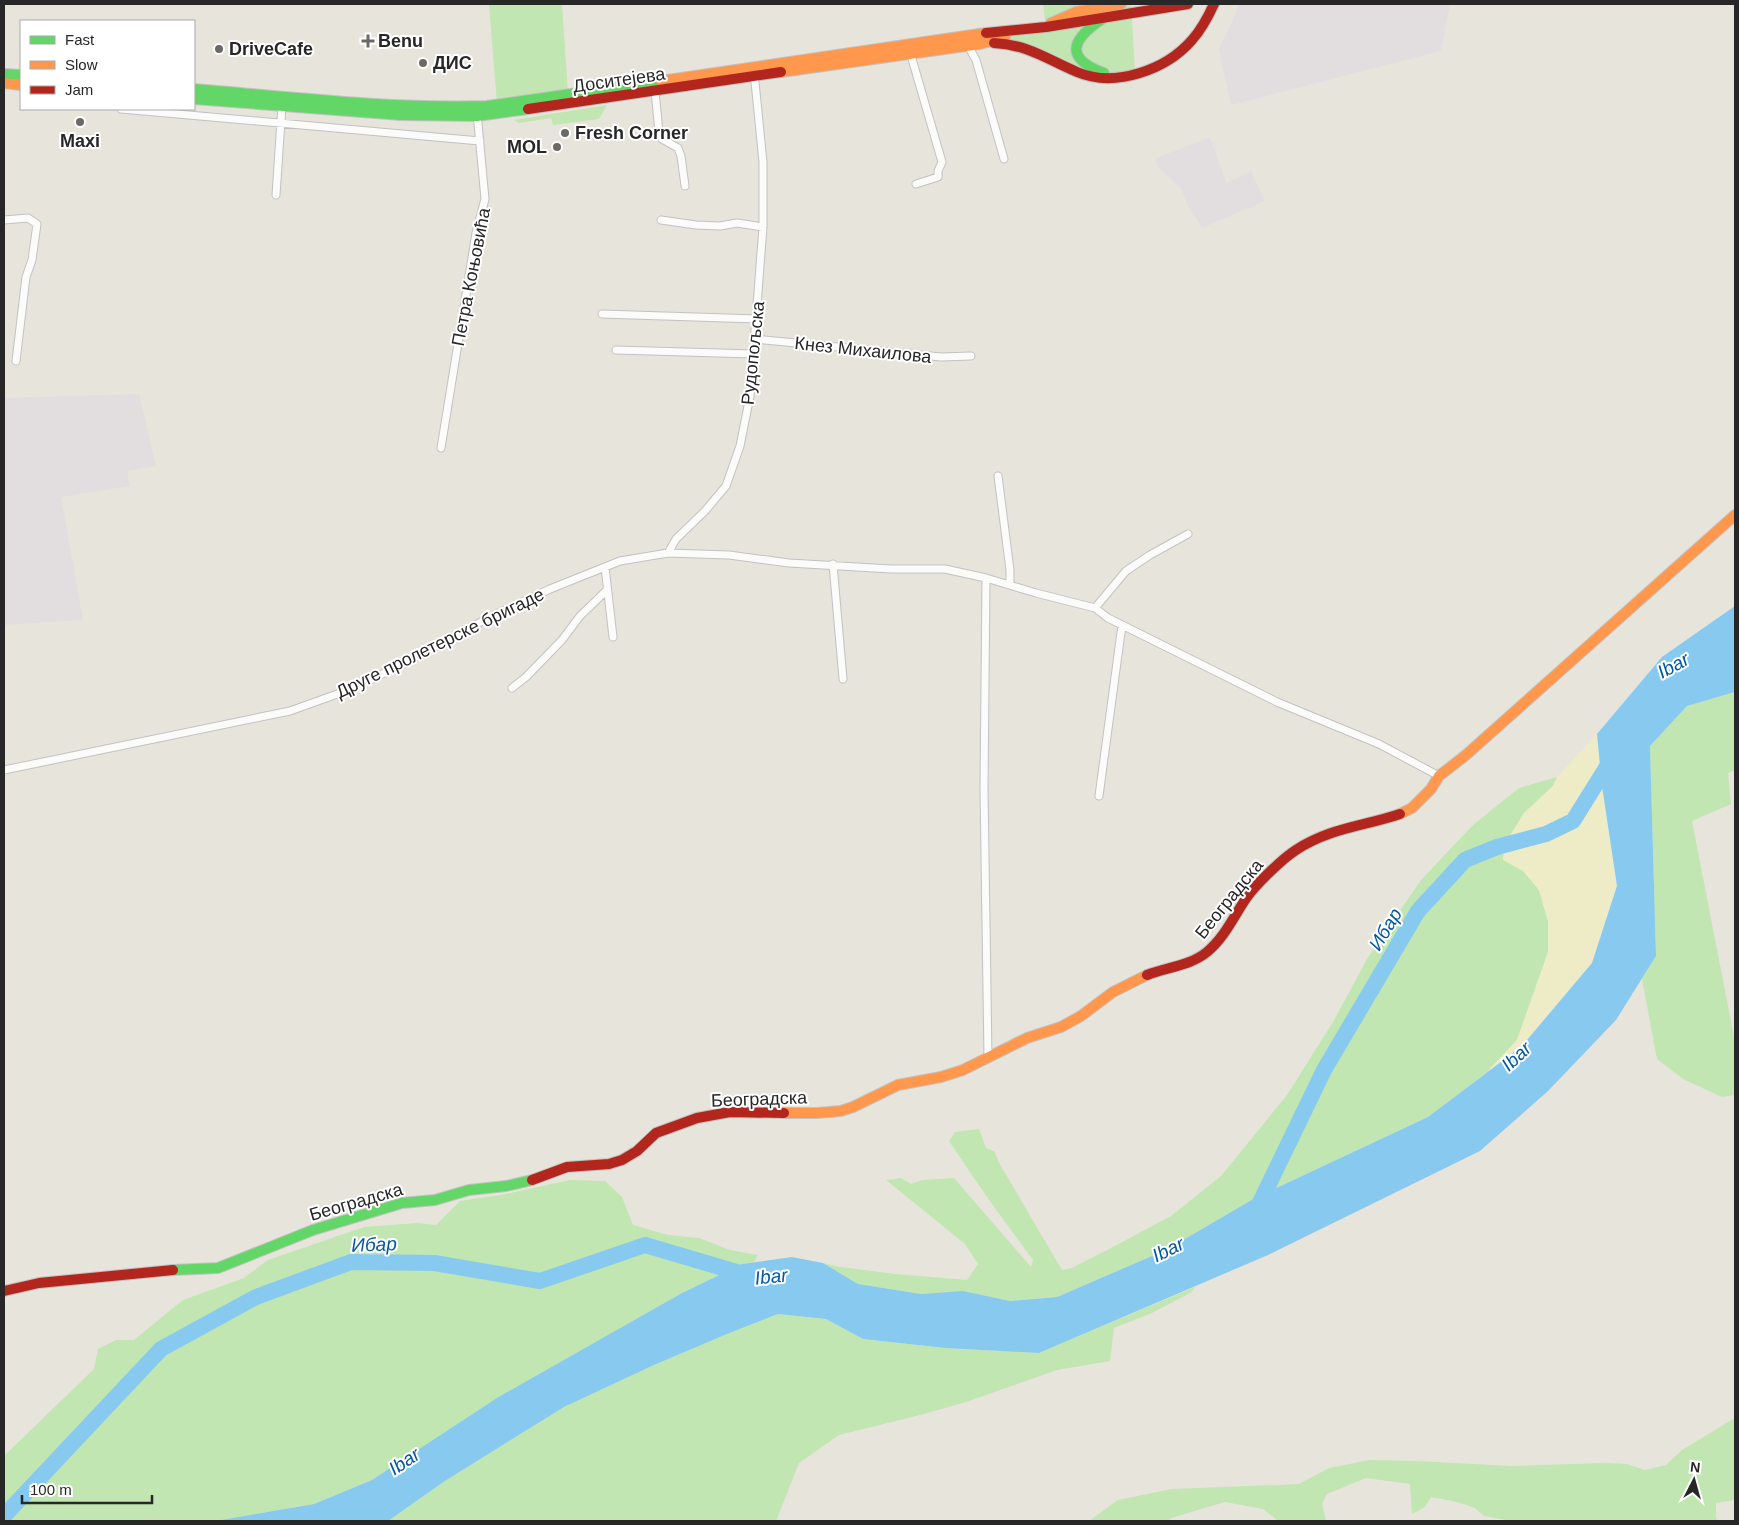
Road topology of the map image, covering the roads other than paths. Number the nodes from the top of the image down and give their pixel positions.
1 (1121, 4) edge
2 (1188, 4) edge
3 (1214, 4) edge
4 (1106, 17) junction
5 (1046, 27) junction
6 (966, 41) junction
7 (980, 44) junction
8 (909, 49) junction
9 (1157, 66) junction
10 (754, 72) junction
11 (4, 74) edge
12 (20, 75) edge
13 (4, 83) edge
14 (20, 85) edge
15 (195, 89) edge
16 (655, 91) junction
17 (195, 99) edge
18 (282, 106) junction
19 (132, 110) edge
20 (476, 111) junction
21 (281, 124) junction
22 (480, 140) junction
23 (1004, 159) dead end
24 (916, 184) dead end
25 (685, 186) dead end
26 (276, 195) dead end
27 (4, 220) edge
28 (661, 220) dead end
29 (764, 227) junction
30 (602, 314) dead end
31 (757, 319) junction
32 (756, 339) junction
33 (616, 350) dead end
34 (754, 354) junction
35 (971, 356) dead end
36 (16, 361) dead end
37 (441, 448) dead end
38 (998, 476) dead end
39 (1735, 516) edge
40 (1188, 534) dead end
41 (668, 553) junction
42 (833, 564) junction
43 (605, 567) junction
44 (986, 578) junction
45 (1010, 585) junction
46 (607, 590) junction
47 (1095, 608) junction
48 (1122, 625) junction
49 (613, 637) dead end
50 (843, 679) dead end
51 (512, 688) dead end
52 (4, 770) edge
53 (1439, 776) junction
54 (1099, 796) dead end
55 (988, 1058) junction
56 (4, 1291) edge

1 - 5 main road
2 - 4 main road, Доситејева
3 - 9 main road
4 - 5 main road, Доситејева
4 - 9 main road
5 - 6 main road, Доситејева
5 - 7 main road, Доситејева
6 - 7 main road, Доситејева
6 - 8 main road, Доситејева
6 - 23 street
7 - 9 main road
8 - 10 main road, Доситејева
8 - 24 street
10 - 16 main road, Доситејева
10 - 20 main road, Доситејева
10 - 29 street, Рудопољска
11 - 12 main road
13 - 14 main road
15 - 20 main road, Доситејева
16 - 20 main road, Доситејева
16 - 25 street
17 - 18 main road, Доситејева
18 - 20 main road, Доситејева
18 - 21 street
19 - 21 street
20 - 22 street, Петра Коњовића
21 - 22 street
21 - 26 street
22 - 37 street, Петра Коњовића
27 - 36 street
28 - 29 street
29 - 31 street, Рудопољска
30 - 31 street
31 - 32 street, Рудопољска
32 - 34 street, Рудопољска
32 - 35 street, Кнез Михаилова
33 - 34 street
34 - 41 street, Рудопољска
38 - 45 street
39 - 53 main road, Београдска
40 - 47 street
41 - 42 street
41 - 43 street, Друге пролетерске бригаде
42 - 44 street
42 - 50 street
43 - 46 street
43 - 52 street, Друге пролетерске бригаде
44 - 45 street
44 - 55 street
45 - 47 street
46 - 49 street
46 - 51 street
47 - 48 street
48 - 53 street
48 - 54 street
53 - 55 main road, Београдска
55 - 56 main road, Београдска

